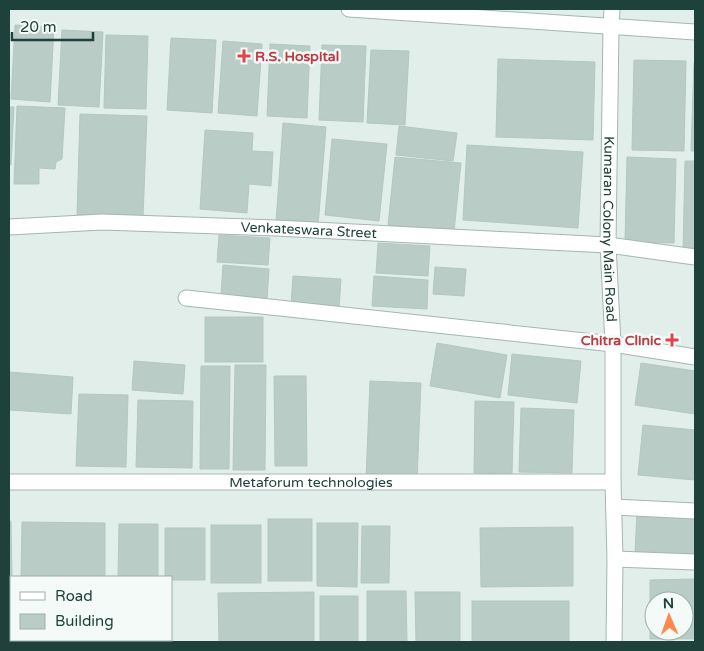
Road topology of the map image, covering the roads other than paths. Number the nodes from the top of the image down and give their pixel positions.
1 (349, 9) edge
2 (612, 9) edge
3 (611, 26) junction
4 (695, 32) edge
5 (9, 227) edge
6 (608, 245) junction
7 (695, 257) edge
8 (186, 298) dead end
9 (613, 344) junction
10 (695, 357) edge
11 (9, 482) edge
12 (613, 482) junction
13 (614, 507) junction
14 (695, 510) edge
15 (615, 559) junction
16 (695, 562) edge
17 (614, 642) edge

1 - 3 street
2 - 3 street, Kumaran Colony Main Road
3 - 4 street
3 - 6 street, Kumaran Colony Main Road
5 - 6 street, Venkateswara Street
6 - 7 street, Venkateswara Street
6 - 9 street, Kumaran Colony Main Road
8 - 9 street
9 - 10 street
9 - 12 street, Kumaran Colony Main Road
11 - 12 street, Metaforum technologies
12 - 13 street, Kumaran Colony Main Road
13 - 14 street
13 - 15 street, Kumaran Colony Main Road
15 - 16 street
15 - 17 street, Kumaran Colony Main Road

